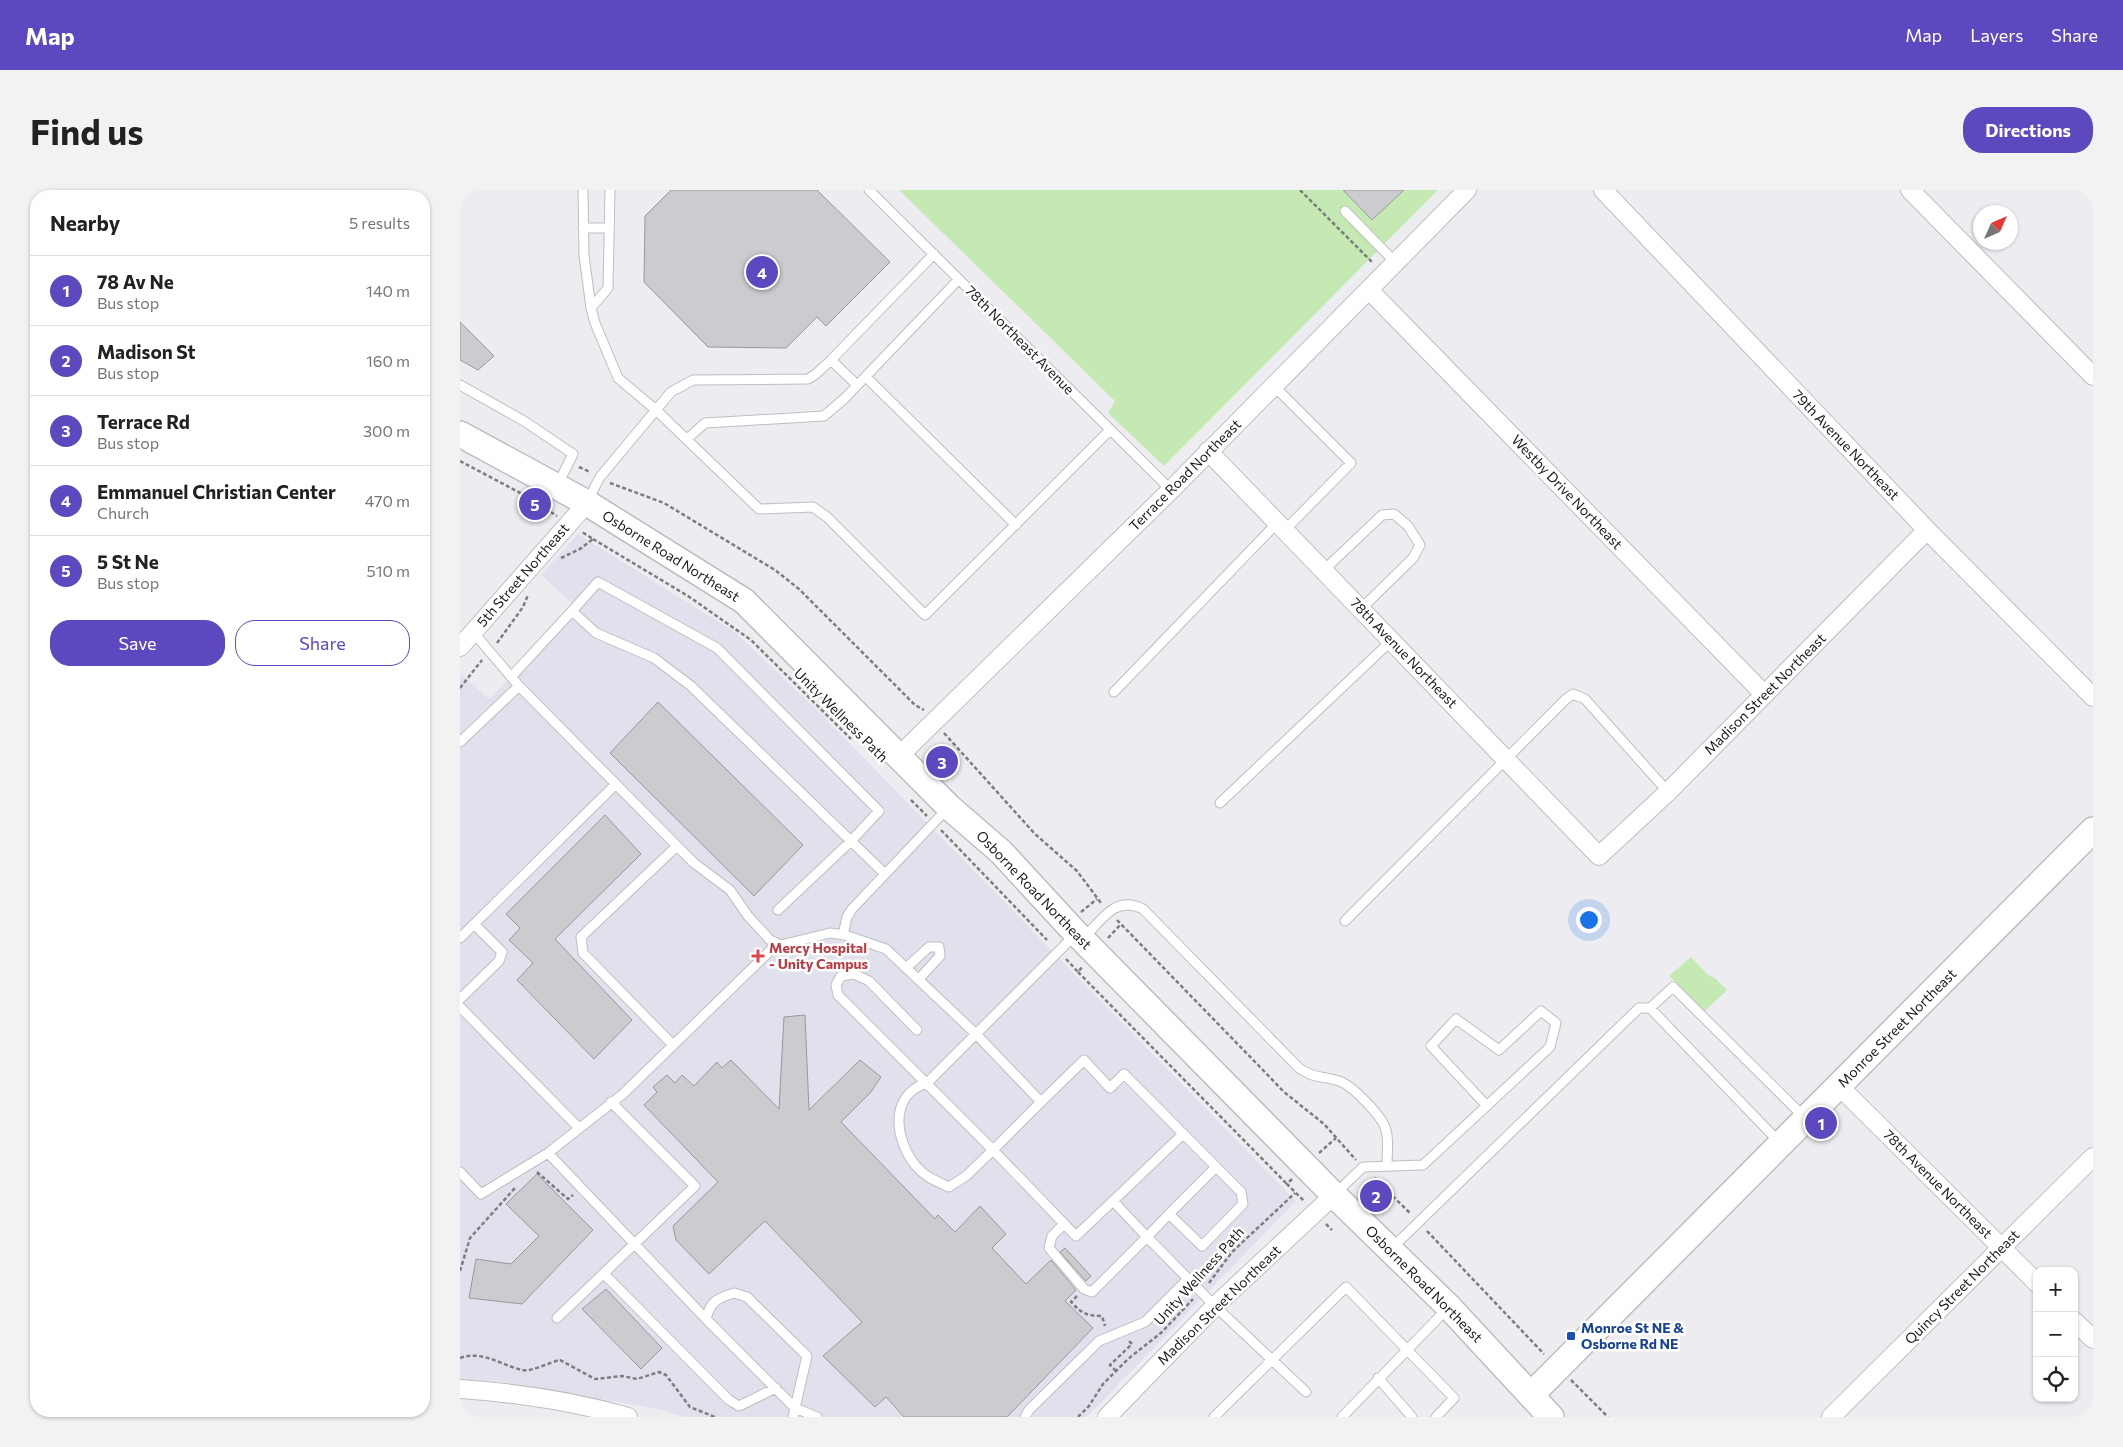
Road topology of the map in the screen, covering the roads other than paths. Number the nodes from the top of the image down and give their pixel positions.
1 (583, 190) edge
2 (610, 190) edge
3 (869, 190) edge
4 (1467, 190) edge
5 (1603, 190) edge
6 (1910, 190) edge
7 (1345, 211) dead end
8 (584, 228) junction
9 (608, 228) junction
10 (934, 254) junction
11 (1396, 263) junction
12 (959, 279) junction
13 (1369, 290) junction
14 (591, 308) junction
15 (831, 360) junction
16 (866, 376) junction
17 (2093, 376) edge
18 (460, 385) edge
19 (857, 385) junction
20 (1274, 386) junction
21 (656, 410) junction
22 (1110, 430) junction
23 (460, 434) edge
24 (687, 439) junction
25 (1208, 451) junction
26 (557, 487) junction
27 (1171, 490) junction
28 (586, 503) junction
29 (1016, 525) junction
30 (1280, 526) junction
31 (1927, 530) junction
32 (1324, 570) junction
33 (1361, 609) junction
34 (572, 611) junction
35 (473, 632) junction
36 (1391, 640) junction
37 (460, 647) edge
38 (511, 677) junction
39 (519, 686) junction
40 (1114, 692) dead end
41 (1764, 694) junction
42 (2093, 697) edge
43 (460, 742) edge
44 (899, 756) junction
45 (1507, 759) junction
46 (616, 784) junction
47 (1668, 792) junction
48 (1220, 803) dead end
49 (942, 815) junction
50 (2093, 830) edge
51 (851, 841) junction
52 (677, 846) junction
53 (1600, 856) joint
54 (885, 874) junction
55 (778, 910) dead end
56 (1346, 922) dead end
57 (474, 924) junction
58 (843, 935) junction
59 (1079, 937) junction
60 (460, 938) edge
61 (777, 944) junction
62 (907, 967) junction
63 (919, 979) junction
64 (460, 999) edge
65 (460, 1007) edge
66 (1650, 1008) junction
67 (917, 1030) dead end
68 (976, 1033) junction
69 (673, 1045) junction
70 (927, 1083) junction
71 (1839, 1086) junction
72 (612, 1102) junction
73 (1041, 1102) junction
74 (1486, 1106) junction
75 (1806, 1119) junction
76 (579, 1128) junction
77 (1184, 1134) junction
78 (1781, 1144) junction
79 (992, 1150) junction
80 (548, 1153) junction
81 (2093, 1157) edge
82 (1387, 1165) junction
83 (1216, 1167) junction
84 (460, 1172) edge
85 (1334, 1195) junction
86 (1113, 1201) junction
87 (1169, 1214) junction
88 (1064, 1224) junction
89 (1147, 1236) junction
90 (634, 1244) junction
91 (2002, 1248) junction
92 (1391, 1249) junction
93 (604, 1274) junction
94 (1188, 1279) junction
95 (2033, 1279) edge
96 (1215, 1306) junction
97 (1449, 1306) junction
98 (557, 1318) dead end
99 (706, 1319) junction
100 (2078, 1325) edge
101 (2093, 1340) edge
102 (1408, 1350) junction
103 (1271, 1360) junction
104 (1378, 1378) junction
105 (776, 1388) junction
106 (460, 1389) edge
107 (1306, 1392) dead end
108 (1531, 1395) junction
109 (794, 1412) edge
110 (1110, 1416) edge
111 (628, 1417) edge
112 (817, 1417) edge
113 (1025, 1417) edge
114 (1214, 1417) edge
115 (1342, 1417) edge
116 (1412, 1417) edge
117 (1436, 1417) edge
118 (1551, 1417) edge
119 (1831, 1417) edge

1 - 8 lane
2 - 9 lane
3 - 10 lane, 78th Northeast Avenue
4 - 11 street, Terrace Road Northeast
5 - 31 street, 79th Avenue Northeast
6 - 17 street
7 - 11 lane
8 - 9 lane
8 - 14 lane
9 - 14 lane
10 - 12 lane, 78th Northeast Avenue
10 - 15 lane
11 - 13 street, Terrace Road Northeast
12 - 16 lane
12 - 22 lane, 78th Northeast Avenue
13 - 20 street, Terrace Road Northeast
13 - 41 street, Westby Drive Northeast
14 - 21 lane
15 - 19 lane
15 - 21 lane
16 - 19 lane
16 - 29 lane
18 - 26 lane
19 - 24 lane
20 - 25 street, Terrace Road Northeast
20 - 30 lane
21 - 24 lane
21 - 28 lane
22 - 27 lane, 78th Northeast Avenue
22 - 29 lane
23 - 26 street, Osborne Road Northeast
24 - 29 lane
25 - 27 street, Terrace Road Northeast
25 - 30 street, 78th Avenue Northeast
26 - 28 street, Osborne Road Northeast
27 - 44 street, Terrace Road Northeast
28 - 35 street, 5th Street Northeast
28 - 44 street, Osborne Road Northeast
30 - 32 street, 78th Avenue Northeast
30 - 40 lane
31 - 41 street, Madison Street Northeast
31 - 42 street, 79th Avenue Northeast
32 - 33 street, 78th Avenue Northeast
32 - 33 lane
33 - 36 street, 78th Avenue Northeast
34 - 38 lane
34 - 51 lane
34 - 51 lane
35 - 37 street, 5th Street Northeast
35 - 38 lane
36 - 45 street, 78th Avenue Northeast
36 - 48 lane
38 - 39 lane
39 - 43 lane
39 - 46 lane
41 - 47 street, Madison Street Northeast
44 - 49 street, Osborne Road Northeast
45 - 47 lane
45 - 53 street, 78th Avenue Northeast
45 - 56 lane
46 - 52 lane
46 - 57 lane
47 - 53 street, Madison Street Northeast
49 - 54 lane
49 - 59 street, Osborne Road Northeast
50 - 71 street, Monroe Street Northeast
51 - 54 lane
51 - 55 lane
52 - 61 lane
52 - 69 lane
54 - 58 lane
57 - 60 lane
57 - 64 lane
58 - 61 lane
58 - 62 lane
59 - 68 lane
59 - 82 lane
59 - 85 street, Osborne Road Northeast
61 - 69 lane
62 - 63 lane
62 - 63 lane
63 - 68 lane
65 - 76 lane
66 - 75 lane
66 - 78 lane
66 - 92 lane
67 - 70 lane
68 - 70 lane
68 - 73 lane
69 - 72 lane
70 - 79 lane
70 - 79 lane
71 - 75 street, Monroe Street Northeast
71 - 91 street, 78th Avenue Northeast
72 - 76 lane
72 - 90 lane
73 - 77 lane
73 - 79 lane
74 - 74 lane
74 - 82 lane
75 - 78 street, Monroe Street Northeast
76 - 80 lane
77 - 83 lane
77 - 86 lane
78 - 108 street, Monroe Street Northeast
79 - 88 lane
80 - 84 lane
80 - 90 lane
81 - 91 street, Quincy Street Northeast
82 - 85 lane
83 - 87 lane
83 - 87 lane
85 - 92 street, Osborne Road Northeast
85 - 96 street, Madison Street Northeast
86 - 88 lane
86 - 89 lane
87 - 89 lane
88 - 89 lane
89 - 94 lane
90 - 93 lane
90 - 99 lane
91 - 95 street, 78th Avenue Northeast
91 - 119 street, Quincy Street Northeast
92 - 97 street, Osborne Road Northeast
93 - 98 lane
93 - 105 lane
94 - 96 lane
94 - 113 lane
96 - 103 lane
96 - 110 street, Madison Street Northeast
97 - 102 lane
97 - 108 street, Osborne Road Northeast
99 - 105 lane
99 - 109 lane
100 - 101 street
102 - 103 lane
102 - 104 lane
102 - 117 lane
103 - 107 lane
103 - 114 lane
104 - 115 lane
104 - 116 lane
105 - 109 lane
106 - 111 street
108 - 118 street, Osborne Road Northeast
109 - 112 lane

